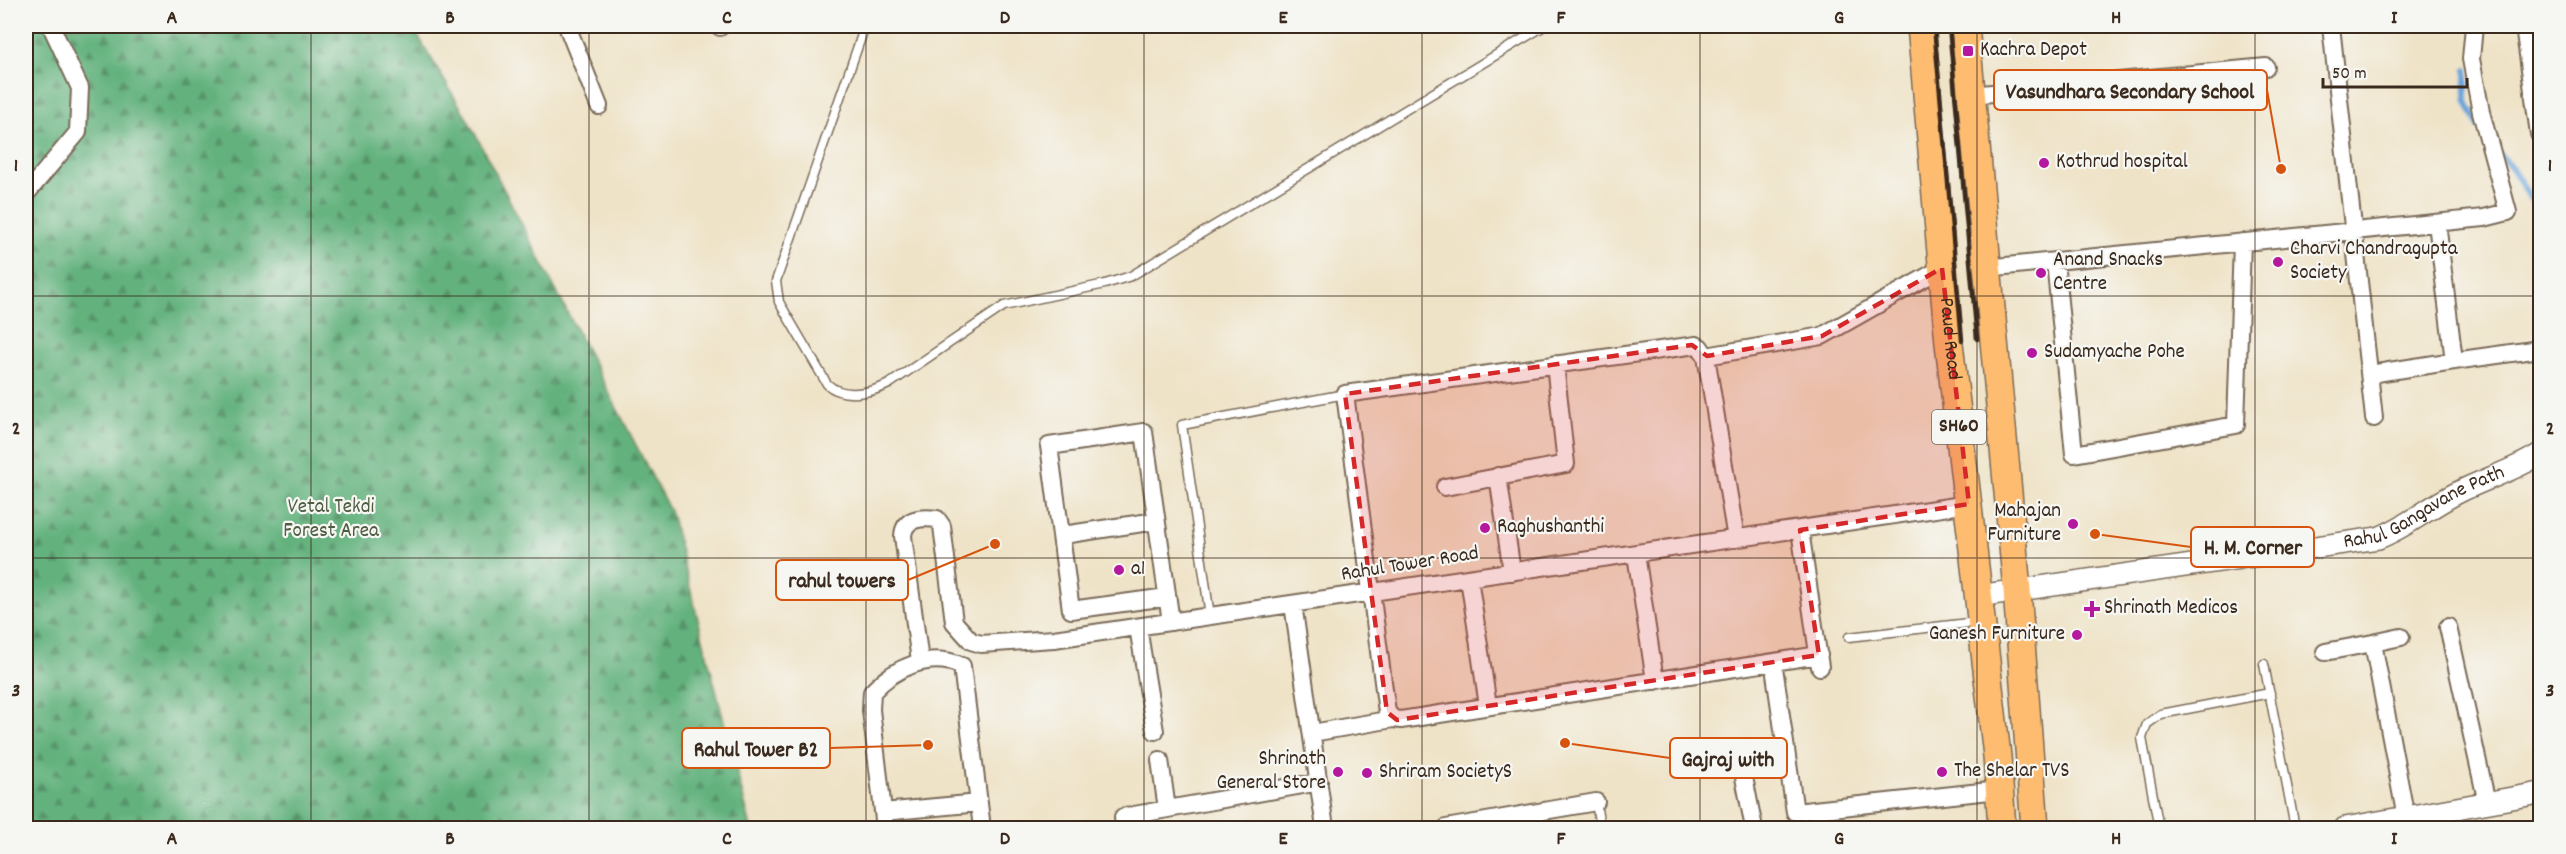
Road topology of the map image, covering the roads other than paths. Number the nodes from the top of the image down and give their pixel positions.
1 (51, 26) edge
2 (567, 26) edge
3 (865, 26) edge
4 (1544, 26) edge
5 (1921, 26) edge
6 (1965, 26) edge
7 (2331, 26) edge
8 (2474, 26) edge
9 (2524, 26) edge
10 (2265, 67) dead end
11 (1971, 94) junction
12 (599, 106) dead end
13 (2539, 134) dead end
14 (26, 194) edge
15 (2437, 223) junction
16 (2355, 231) junction
17 (2242, 242) junction
18 (2055, 261) junction
19 (1942, 268) junction
20 (1986, 268) junction
21 (2541, 349) edge
22 (1706, 356) junction
23 (2454, 361) junction
24 (1555, 364) junction
25 (2370, 374) junction
26 (1345, 394) junction
27 (2374, 418) dead end
28 (2541, 454) edge
29 (1498, 476) junction
30 (1445, 487) dead end
31 (1969, 504) junction
32 (1156, 521) junction
33 (1800, 530) junction
34 (1063, 535) junction
35 (1736, 539) junction
36 (1636, 554) junction
37 (1512, 572) junction
38 (1469, 578) junction
39 (2017, 591) junction
40 (1373, 593) junction
41 (1167, 597) junction
42 (1293, 604) junction
43 (1980, 609) junction
44 (1210, 616) junction
45 (1171, 622) junction
46 (1138, 627) junction
47 (2448, 627) dead end
48 (1849, 637) dead end
49 (2401, 637) dead end
50 (2373, 643) junction
51 (2325, 651) dead end
52 (920, 661) junction
53 (2264, 664) dead end
54 (1774, 674) dead end
55 (1655, 681) junction
56 (2270, 693) junction
57 (1488, 706) junction
58 (1393, 719) junction
59 (1155, 731) dead end
60 (1312, 732) junction
61 (1739, 752) dead end
62 (1160, 760) dead end
63 (1319, 782) junction
64 (1999, 790) junction
65 (2541, 793) edge
66 (1596, 802) joint
67 (979, 803) junction
68 (2487, 803) junction
69 (1167, 808) junction
70 (2406, 819) junction
71 (884, 820) edge
72 (2445, 820) edge
73 (982, 828) edge
74 (1124, 828) edge
75 (1325, 828) edge
76 (1446, 828) edge
77 (1600, 828) edge
78 (1754, 828) edge
79 (2002, 828) edge
80 (2035, 828) edge
81 (2159, 828) edge
82 (2295, 828) edge
83 (2345, 828) edge

1 - 14 street
2 - 12 street
3 - 4 lane
5 - 19 main road, Paud Road / SH60
6 - 11 main road, Paud Road / SH60
7 - 16 street
8 - 15 street
9 - 13 street
10 - 11 street
11 - 20 main road, Paud Road / SH60
15 - 16 street
15 - 23 street
16 - 17 street
16 - 25 street
17 - 18 street
17 - 18 street
18 - 20 street
19 - 22 street
19 - 31 main road, Paud Road / SH60
20 - 39 main road, Paud Road / SH60
21 - 23 street
22 - 24 street
22 - 35 street
23 - 25 street
24 - 26 street
24 - 29 street
25 - 27 street
26 - 40 street
26 - 44 lane
28 - 39 street, Rahul Gangavane Path
29 - 30 street
29 - 37 street
31 - 33 street, Rahul Tower Road
31 - 43 main road, Paud Road / SH60
32 - 34 street
32 - 34 street
32 - 41 street
33 - 35 street, Rahul Tower Road
33 - 55 street
34 - 41 street
35 - 36 street, Rahul Tower Road
36 - 37 street, Rahul Tower Road
36 - 55 street
37 - 38 street, Rahul Tower Road
38 - 40 street, Rahul Tower Road
38 - 57 street
39 - 43 street, Rahul Gangavane Path
39 - 80 main road, Paud Road / SH60
40 - 42 street, Rahul Tower Road
40 - 58 street
41 - 45 street
42 - 44 street, Rahul Tower Road
42 - 60 street
43 - 48 lane
43 - 64 main road, Paud Road / SH60
44 - 45 street, Rahul Tower Road
45 - 46 street, Rahul Tower Road
46 - 52 street, Rahul Tower Road
46 - 59 street
47 - 68 street
49 - 50 street
50 - 51 street
50 - 70 street
52 - 67 street
52 - 71 street
53 - 56 lane
54 - 64 street
55 - 57 street
56 - 81 lane
56 - 82 lane
57 - 58 street
58 - 60 street
60 - 63 street
61 - 78 street
62 - 69 street
63 - 69 street
63 - 75 street
64 - 79 main road, Paud Road / SH60
65 - 68 street
66 - 76 street
66 - 77 lane
67 - 71 street
67 - 73 street
68 - 72 street
69 - 74 street
70 - 72 street
70 - 83 street

